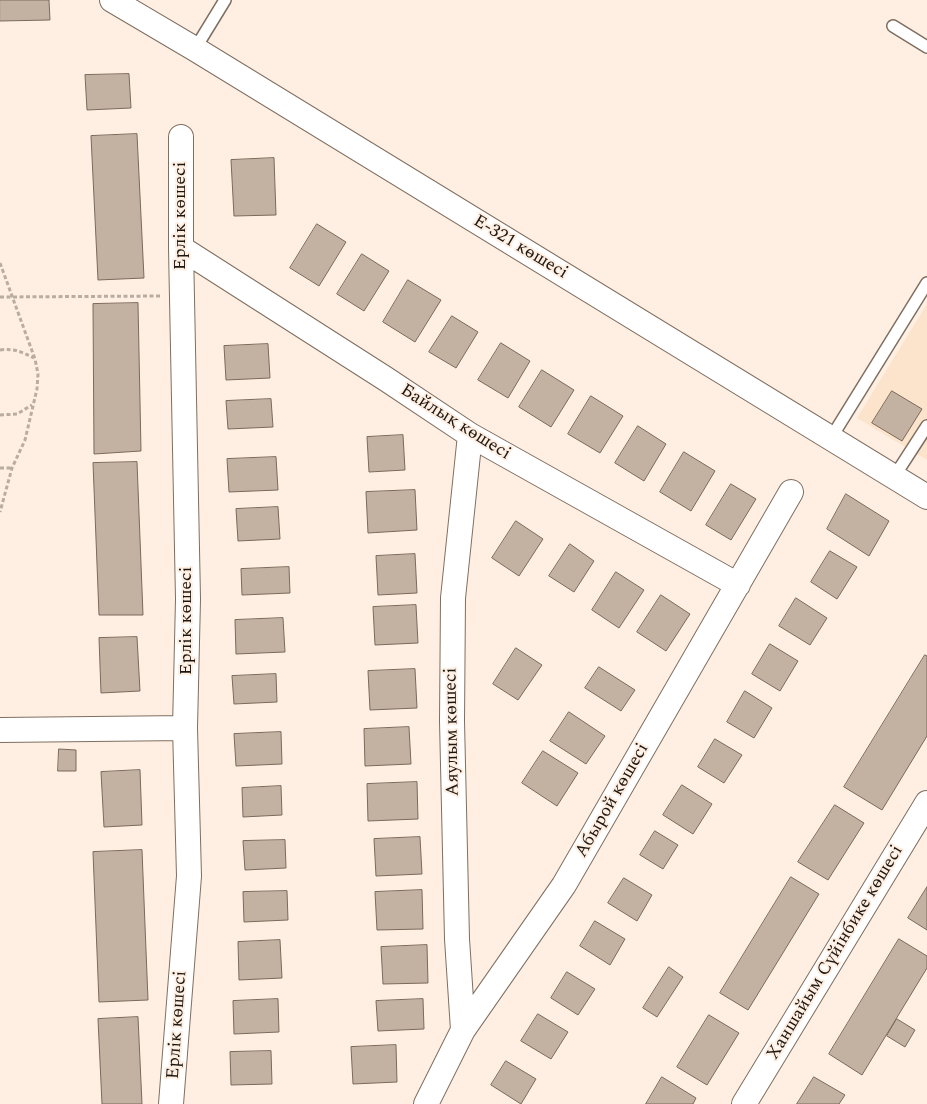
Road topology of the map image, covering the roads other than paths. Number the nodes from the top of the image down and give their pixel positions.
1 (225, 0) edge
2 (121, 2) edge
3 (893, 26) dead end
4 (927, 47) edge
5 (195, 49) junction
6 (181, 137) dead end
7 (181, 248) junction
8 (927, 282) edge
9 (927, 426) edge
10 (470, 435) junction
11 (831, 438) junction
12 (894, 477) junction
13 (791, 492) dead end
14 (927, 497) edge
15 (738, 585) junction
16 (185, 728) junction
17 (0, 730) edge
18 (927, 803) edge
19 (463, 1030) junction
20 (172, 1104) edge
21 (426, 1104) edge
22 (744, 1104) edge

1 - 5 lane
2 - 5 street, Е-321 көшесі
3 - 4 lane
5 - 11 street, Е-321 көшесі
6 - 7 street, Ерлік көшесі
7 - 10 street, Байлық көшесі
7 - 16 street, Ерлік көшесі
8 - 11 lane
9 - 12 lane
10 - 15 street, Байлық көшесі
10 - 19 street, Аяулым көшесі
11 - 12 street, Е-321 көшесі
12 - 14 street, Е-321 көшесі
13 - 15 street, Абырой көшесі
15 - 19 street, Абырой көшесі
16 - 17 street
16 - 20 street, Ерлік көшесі
18 - 22 street, Ханшайым Сүйінбике көшесі
19 - 21 street, Абырой көшесі

